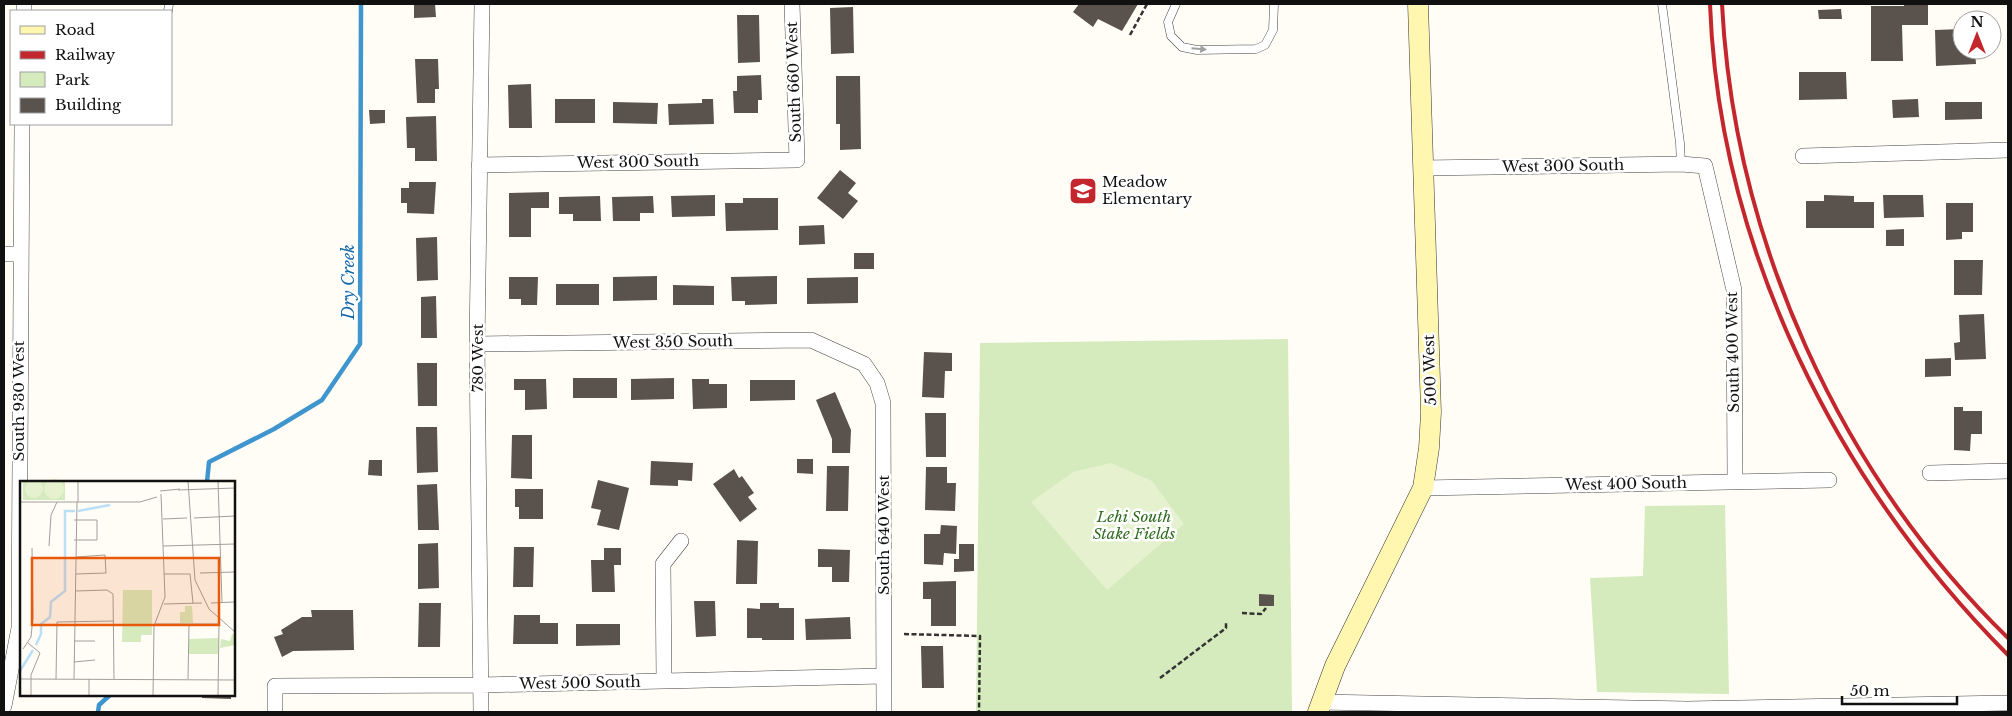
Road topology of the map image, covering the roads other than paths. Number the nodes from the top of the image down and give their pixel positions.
1 (482, 4) edge
2 (792, 4) edge
3 (1176, 4) edge
4 (1274, 4) edge
5 (1418, 4) edge
6 (1662, 4) edge
7 (22, 125) edge
8 (2008, 150) edge
9 (1803, 156) dead end
10 (798, 160) joint
11 (1681, 164) junction
12 (479, 165) junction
13 (1704, 166) joint
14 (1422, 168) junction
15 (4, 254) edge
16 (20, 254) junction
17 (477, 344) junction
18 (864, 364) joint
19 (2008, 471) edge
20 (1930, 473) dead end
21 (1830, 480) dead end
22 (1735, 481) junction
23 (1423, 488) junction
24 (681, 541) dead end
25 (884, 676) junction
26 (664, 681) junction
27 (482, 685) junction
28 (2008, 703) edge
29 (4, 706) edge
30 (1319, 707) edge
31 (1687, 711) edge
32 (275, 712) edge
33 (481, 712) edge
34 (884, 712) edge

1 - 12 street, 780 West
2 - 10 street, South 660 West
3 -> 4 lane
5 - 14 street, 500 West
6 - 11 lane
7 - 16 street, South 930 West
8 - 9 street
10 - 12 street, West 300 South
11 - 13 street, West 300 South
11 - 14 street, West 300 South
12 - 17 street, 780 West
13 - 22 street, South 400 West
14 - 23 street, 500 West
15 - 16 street
16 - 29 street, South 930 West
17 - 18 street, West 350 South
17 - 27 street, 780 West
18 - 25 street, South 640 West
19 - 20 street
21 - 22 street, West 400 South
22 - 23 street, West 400 South
23 - 30 street, 500 West
24 - 26 street
25 - 26 street, West 500 South
25 - 34 street, South 640 West
26 - 27 street, West 500 South
27 - 32 street, West 500 South
27 - 33 street, 780 West
28 - 31 street
30 - 31 street

